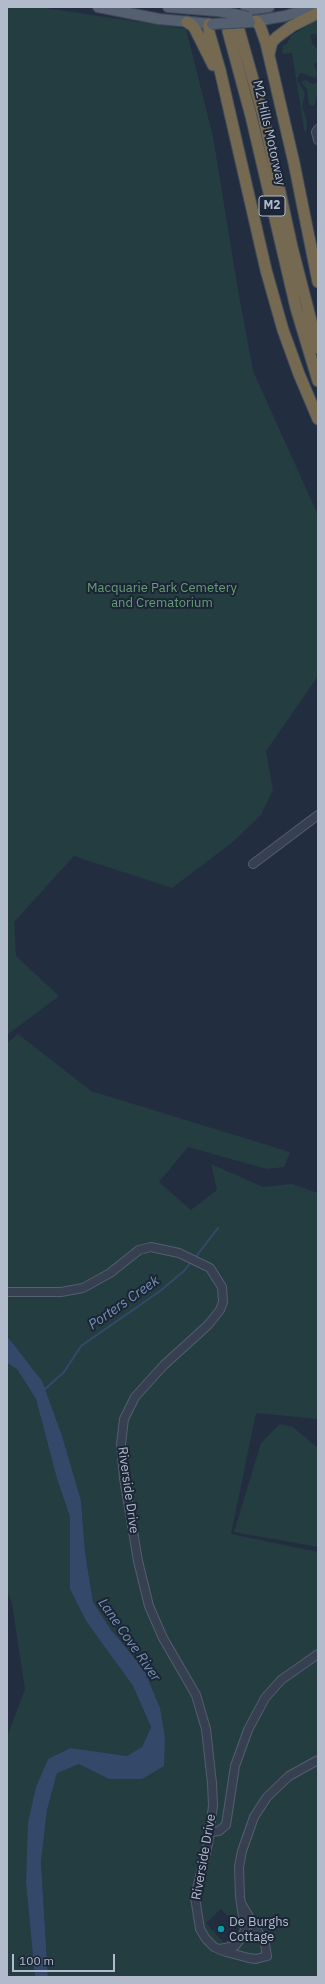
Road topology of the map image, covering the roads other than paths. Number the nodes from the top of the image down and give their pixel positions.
1 (98, 7) edge
2 (168, 7) edge
3 (269, 7) edge
4 (316, 7) edge
5 (318, 13) edge
6 (213, 17) junction
7 (250, 17) junction
8 (187, 22) junction
9 (269, 57) junction
10 (231, 117) junction
11 (318, 129) edge
12 (318, 140) edge
13 (318, 282) edge
14 (318, 348) edge
15 (318, 381) edge
16 (318, 419) edge
17 (318, 815) edge
18 (253, 864) dead end
19 (7, 1292) edge
20 (318, 1654) edge
21 (318, 1760) edge
22 (210, 1832) junction
23 (241, 1904) junction
24 (240, 1941) junction
25 (219, 1949) junction
26 (244, 1956) junction

1 - 8 main road
2 - 6 main road
3 - 7 main road
4 - 7 main road
5 - 9 highway
6 - 7 main road, bridge
6 - 8 main road
6 - 10 highway
7 - 9 highway
8 - 10 highway
9 - 13 highway
10 - 16 highway
11 - 12 street
14 - 15 highway, M2 Hills Motorway / M2
17 - 18 street
19 - 22 street, Riverside Drive
20 - 22 street
21 - 23 street, Riverside Drive
22 - 25 street, Riverside Drive
23 - 24 street, Riverside Drive
23 - 26 street, Riverside Drive
24 - 25 street
24 - 26 street
25 - 26 street, Riverside Drive

